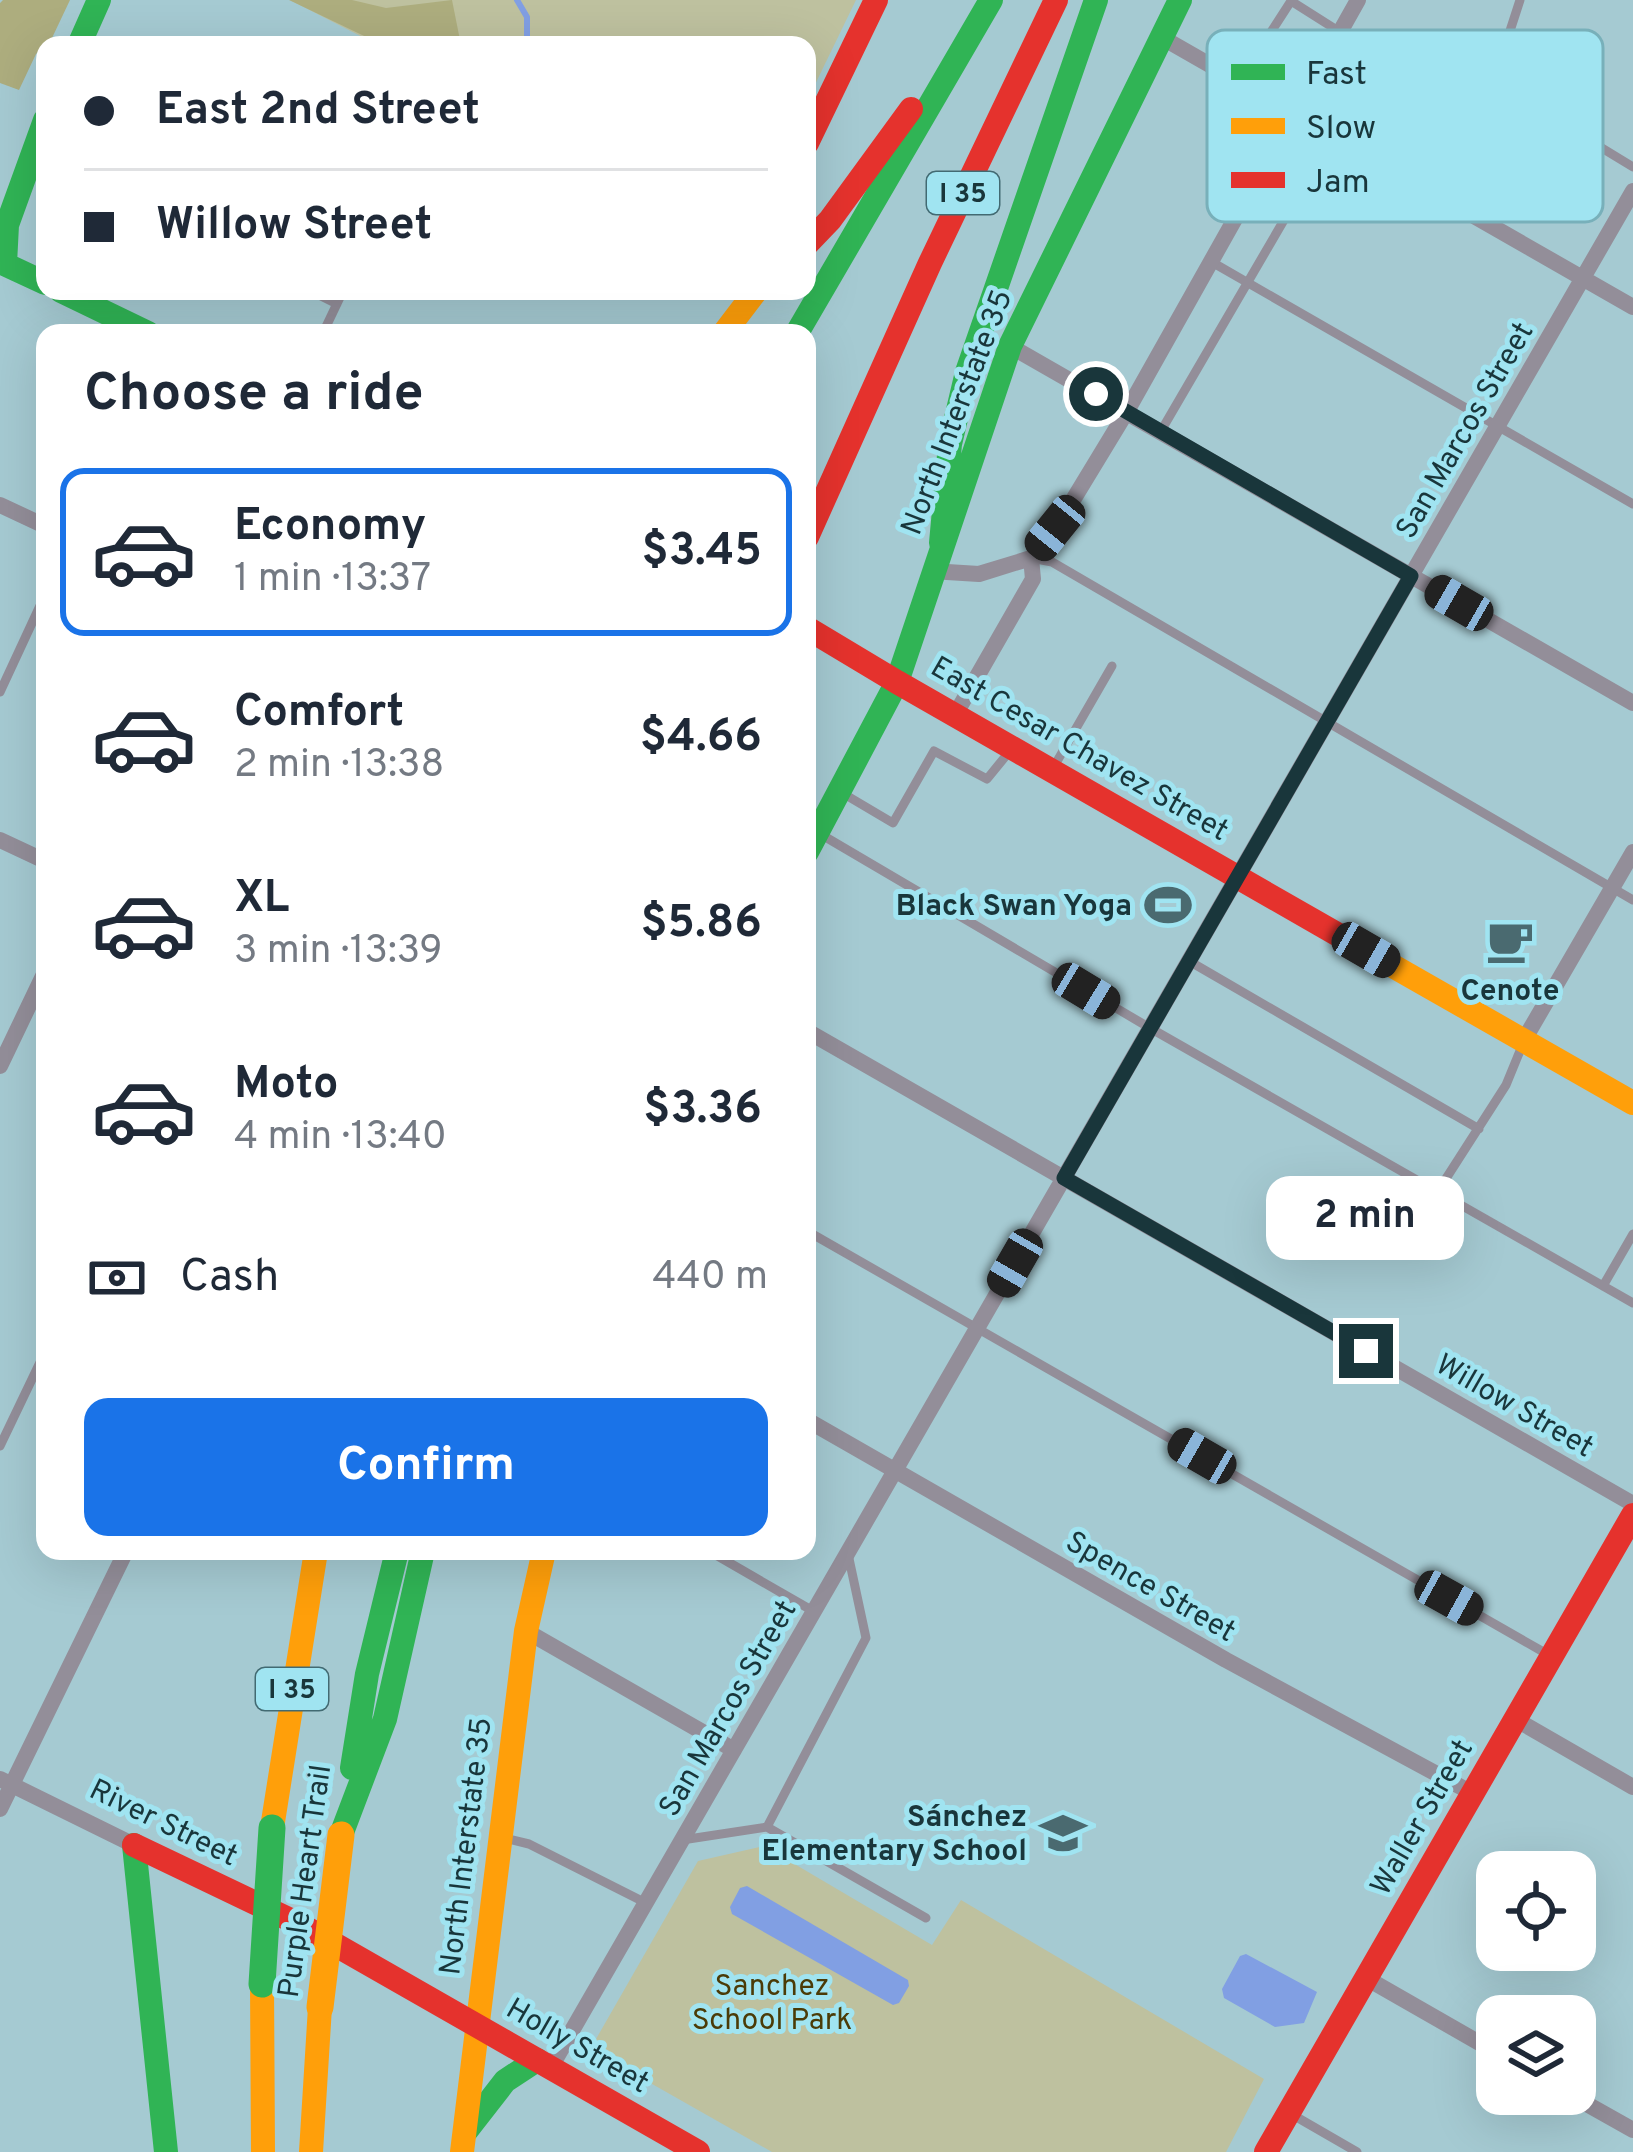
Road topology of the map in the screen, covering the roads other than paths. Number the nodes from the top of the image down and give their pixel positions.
1 (99, 0) edge
2 (876, 0) edge
3 (991, 0) edge
4 (1056, 0) edge
5 (1096, 0) edge
6 (1180, 0) edge
7 (1358, 0) edge
8 (1520, 0) edge
9 (1291, 1) edge
10 (1272, 30) edge
11 (1337, 30) edge
12 (1341, 30) edge
13 (1510, 30) edge
14 (83, 36) edge
15 (972, 36) junction
16 (1161, 37) junction
17 (1207, 63) edge
18 (816, 124) edge
19 (36, 145) edge
20 (1603, 149) edge
21 (1633, 167) edge
22 (1633, 191) edge
23 (1231, 222) edge
24 (1284, 222) edge
25 (1484, 222) edge
26 (816, 233) edge
27 (1210, 260) junction
28 (2, 268) edge
29 (1583, 278) junction
30 (36, 280) edge
31 (1250, 283) junction
32 (80, 300) edge
33 (329, 300) edge
34 (339, 300) edge
35 (748, 300) edge
36 (337, 304) junction
37 (1633, 307) edge
38 (129, 324) edge
39 (327, 324) edge
40 (727, 324) edge
41 (802, 324) edge
42 (1010, 346) junction
43 (1127, 411) junction
44 (1497, 426) junction
45 (1162, 431) junction
46 (1633, 504) edge
47 (0, 505) edge
48 (816, 517) edge
49 (36, 522) edge
50 (941, 543) junction
51 (1031, 558) junction
52 (931, 571) junction
53 (1411, 576) junction
54 (36, 614) edge
55 (816, 633) edge
56 (1112, 666) dead end
57 (897, 682) junction
58 (0, 692) edge
59 (1633, 703) edge
60 (956, 715) junction
61 (1328, 723) junction
62 (1012, 748) junction
63 (1052, 770) junction
64 (839, 792) junction
65 (816, 835) edge
66 (0, 840) edge
67 (816, 844) edge
68 (1633, 852) edge
69 (36, 857) edge
70 (1238, 877) junction
71 (1612, 888) junction
72 (1633, 900) edge
73 (1190, 961) junction
74 (36, 991) edge
75 (1150, 1028) junction
76 (816, 1036) edge
77 (1524, 1040) junction
78 (0, 1066) edge
79 (1633, 1103) edge
80 (1479, 1129) junction
81 (1064, 1178) junction
82 (1438, 1191) junction
83 (1633, 1234) edge
84 (816, 1236) edge
85 (1603, 1286) junction
86 (1633, 1303) edge
87 (977, 1328) junction
88 (36, 1371) edge
89 (816, 1425) edge
90 (0, 1446) edge
91 (895, 1471) junction
92 (1633, 1504) edge
93 (1633, 1515) edge
94 (848, 1552) junction
95 (120, 1560) edge
96 (293, 1560) edge
97 (315, 1560) edge
98 (395, 1560) edge
99 (421, 1560) edge
100 (542, 1560) edge
101 (725, 1560) edge
102 (814, 1611) junction
103 (526, 1631) junction
104 (1551, 1657) junction
105 (1515, 1719) junction
106 (734, 1750) junction
107 (6, 1782) edge
108 (1633, 1787) edge
109 (1472, 1793) junction
110 (0, 1808) edge
111 (767, 1826) junction
112 (272, 1828) junction
113 (341, 1835) junction
114 (499, 1837) junction
115 (682, 1840) junction
116 (134, 1845) junction
117 (646, 1903) junction
118 (926, 1918) dead end
119 (299, 1924) joint
120 (1366, 1978) junction
121 (476, 2024) junction
122 (1476, 2041) edge
123 (261, 2052) junction
124 (544, 2064) junction
125 (1596, 2109) edge
126 (1288, 2112) junction
127 (1633, 2130) edge
128 (464, 2142) edge
129 (166, 2152) edge
130 (251, 2152) edge
131 (263, 2152) edge
132 (311, 2152) edge
133 (698, 2152) edge
134 (1265, 2152) edge
135 (1358, 2152) edge

1 - 14 main road
2 - 18 main road
3 - 15 main road, I 35
4 - 48 main road, I 35
5 - 50 main road
6 - 16 main road, North Interstate 35
7 - 12 street
8 - 13 lane
9 - 10 lane
9 - 11 lane
15 - 26 main road
15 - 41 main road, I 35
16 - 17 street
16 - 42 main road, North Interstate 35
19 - 28 main road
20 - 21 lane
22 - 29 street, San Marcos Street
23 - 27 street
24 - 31 lane
25 - 29 street
27 - 31 lane
27 - 43 street
28 - 30 main road
29 - 37 street
29 - 44 street, San Marcos Street
31 - 44 lane
31 - 45 lane
32 - 38 main road
33 - 36 lane
34 - 36 lane
35 - 40 main road
36 - 39 lane
42 - 43 street
42 - 50 main road, North Interstate 35
43 - 45 street
43 - 51 street
44 - 46 lane
44 - 53 street, San Marcos Street
45 - 53 street
47 - 49 street
50 - 52 main road, North Interstate 35
51 - 52 street
51 - 60 street
51 - 61 lane
52 - 57 main road, North Interstate 35
53 - 59 street
53 - 61 street, San Marcos Street
54 - 58 lane
55 - 57 main road, East Cesar Chavez Street
56 - 63 lane
57 - 60 main road, East Cesar Chavez Street
57 - 64 main road, North Interstate 35
60 - 62 main road, East Cesar Chavez Street
61 - 70 street, San Marcos Street
61 - 71 lane
62 - 63 main road, East Cesar Chavez Street
62 - 64 lane
63 - 70 main road, East Cesar Chavez Street
64 - 65 main road, North Interstate 35
66 - 69 street
67 - 75 lane
68 - 71 street
70 - 73 street, San Marcos Street
70 - 77 main road, East Cesar Chavez Street
71 - 72 lane
71 - 77 street
73 - 75 street, San Marcos Street
73 - 80 lane
74 - 78 street
75 - 81 street, San Marcos Street
75 - 82 lane
76 - 81 street, Willow Street
77 - 79 main road, East Cesar Chavez Street
77 - 80 lane
80 - 82 lane
81 - 87 street, San Marcos Street
81 - 92 street, Willow Street
82 - 85 lane
83 - 85 lane
84 - 87 lane
85 - 86 lane
87 - 91 street, San Marcos Street
87 - 104 lane
88 - 90 lane
89 - 91 street, Spence Street
91 - 94 street, San Marcos Street
91 - 109 street, Spence Street
93 - 104 main road, Waller Street
94 - 102 street, San Marcos Street
94 - 111 lane
95 - 107 street
96 - 112 main road
97 - 112 main road, Purple Heart Trail / I 35
98 - 113 main road, Purple Heart Trail / I 35
99 - 113 main road
100 - 103 main road, North Interstate 35
101 - 102 lane
102 - 106 street, San Marcos Street
103 - 106 street
103 - 114 main road, North Interstate 35
104 - 105 main road, Waller Street
105 - 108 street
105 - 109 main road, Waller Street
106 - 115 street, San Marcos Street
107 - 110 street
107 - 116 street, River Street
109 - 120 main road, Waller Street
111 - 115 lane
111 - 118 lane
112 - 123 main road, Purple Heart Trail / I 35, bridge
113 - 132 main road, Purple Heart Trail / I 35, bridge
114 - 117 lane
114 - 121 main road, North Interstate 35
115 - 117 street, San Marcos Street
116 - 119 main road, River Street
116 - 129 main road
117 - 124 street, San Marcos Street
119 - 121 main road, Holly Street
120 - 122 street
120 - 126 main road, Waller Street
121 - 124 main road, Holly Street
121 - 128 main road, North Interstate 35
123 - 130 main road
123 - 131 main road, Purple Heart Trail / I 35
124 - 128 main road
124 - 133 main road, Holly Street
125 - 127 street
126 - 134 main road, Waller Street
126 - 135 lane

